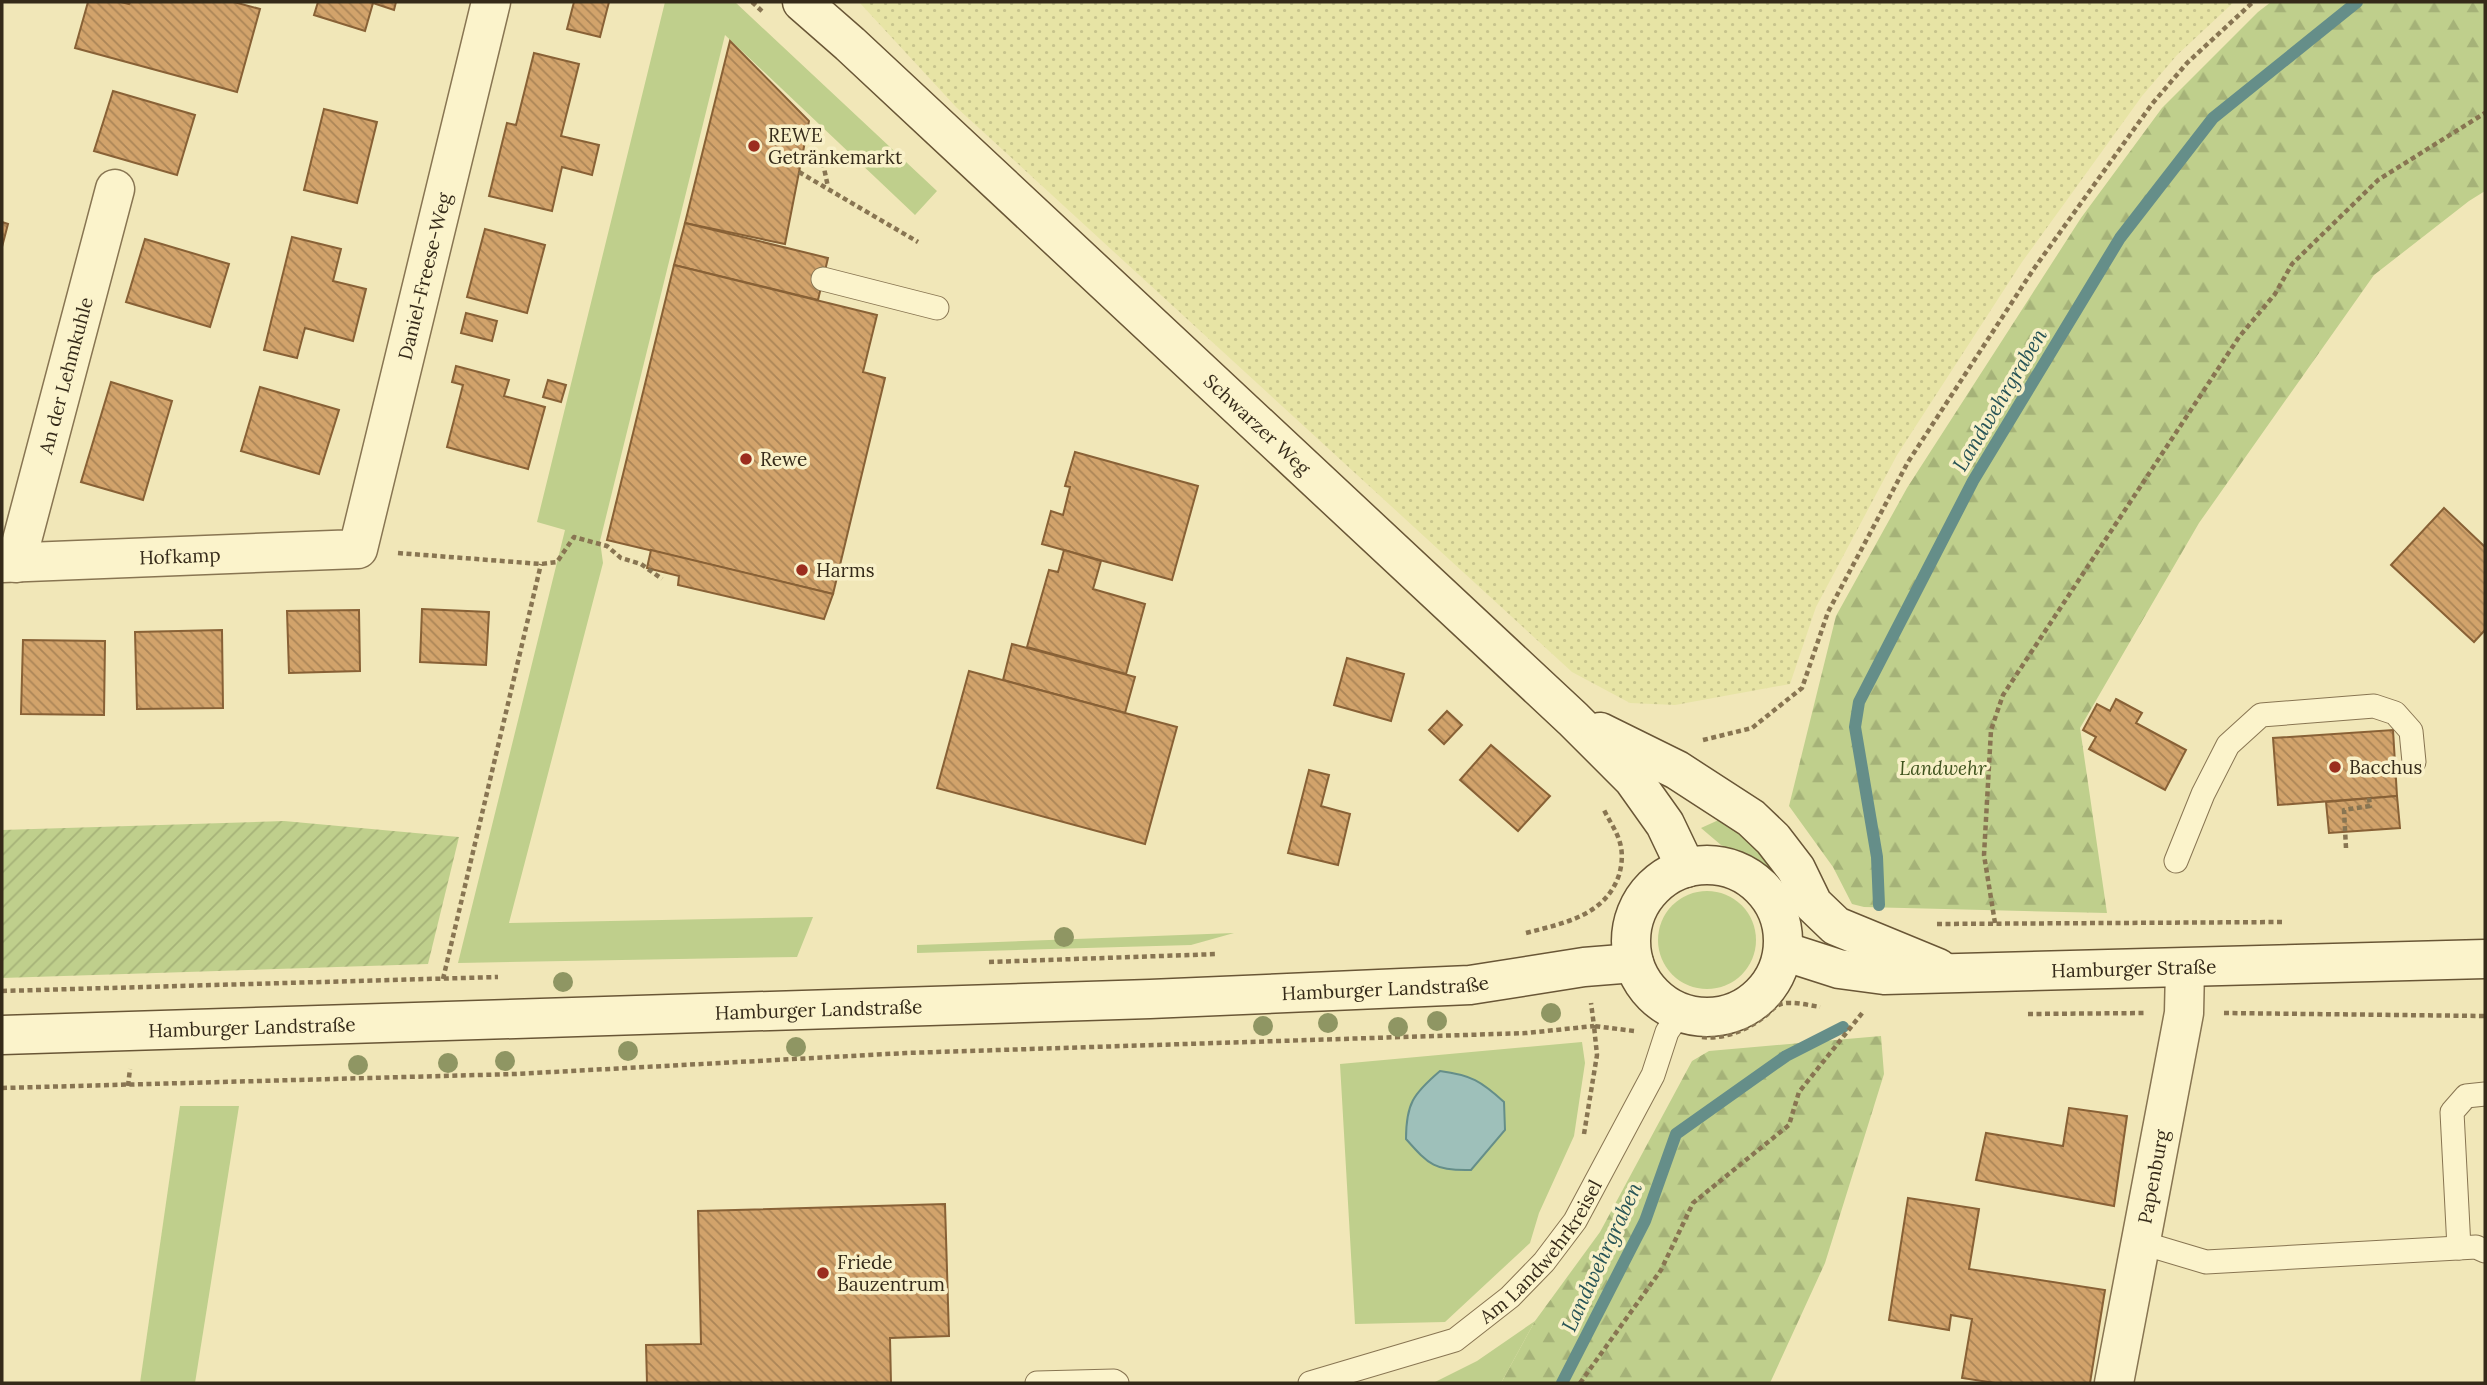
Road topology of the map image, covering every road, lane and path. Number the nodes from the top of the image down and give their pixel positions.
1 (491, 2) edge
2 (802, 2) edge
3 (2253, 2) edge
4 (2485, 113) edge
5 (821, 154) dead end
6 (799, 172) dead end
7 (829, 188) junction
8 (115, 189) dead end
9 (918, 242) dead end
10 (823, 279) dead end
11 (937, 308) dead end
12 (358, 549) junction
13 (9, 563) edge
14 (541, 564) junction
15 (662, 579) dead end
16 (1573, 719) junction
17 (1644, 753) junction
18 (2414, 762) dead end
19 (2369, 798) dead end
20 (1620, 843) dead end
21 (2346, 848) dead end
22 (2176, 862) dead end
23 (1686, 868) junction
24 (2286, 922) dead end
25 (1995, 923) junction
26 (1928, 924) dead end
27 (1513, 937) dead end
28 (1783, 951) junction
29 (1225, 953) dead end
30 (2485, 959) edge
31 (976, 962) dead end
32 (1634, 963) junction
33 (1584, 967) junction
34 (2185, 968) junction
35 (1954, 975) junction
36 (511, 976) dead end
37 (443, 979) junction
38 (2, 990) edge
39 (1786, 1003) dead end
40 (1864, 1011) dead end
41 (431, 1021) junction
42 (1673, 1023) junction
43 (1594, 1026) junction
44 (2, 1035) edge
45 (2, 1088) edge
46 (2485, 1094) edge
47 (1584, 1137) dead end
48 (2139, 1242) junction
49 (2459, 1248) junction
50 (2485, 1251) edge
51 (1037, 1383) edge
52 (1117, 1383) edge
53 (1310, 1383) edge
54 (1580, 1383) edge
55 (2114, 1383) edge

1 - 12 street, Daniel-Freese-Weg
2 - 16 street, Schwarzer Weg
3 - 17 path
4 - 25 path
5 - 7 path
6 - 7 path
7 - 9 path
8 - 13 street, An der Lehmkuhle
10 - 11 lane
12 - 13 street, Hofkamp
12 - 14 path
14 - 15 path
14 - 37 path
16 - 17 street
16 - 23 street, Schwarzer Weg
17 - 35 street
18 - 22 lane
19 - 21 path
20 - 27 path
23 - 28 street
23 - 32 street
24 - 25 path
25 - 26 path
28 - 35 street, Hamburger Straße
28 - 42 street
29 - 31 path
30 - 34 street, Hamburger Straße
32 - 33 street, Hamburger Landstraße
32 - 42 street
33 - 41 street, Hamburger Landstraße
33 - 43 path
34 - 35 street, Hamburger Straße
34 - 48 street, Papenburg
36 - 37 path
37 - 38 path
37 - 41 path
39 - 42 path
40 - 54 path
41 - 44 street, Hamburger Landstraße
42 - 43 path
42 - 53 lane, Am Landwehrkreisel
43 - 45 path
43 - 47 path
46 - 49 lane
48 - 49 lane
48 - 55 street, Papenburg
49 - 50 lane
51 - 52 lane

